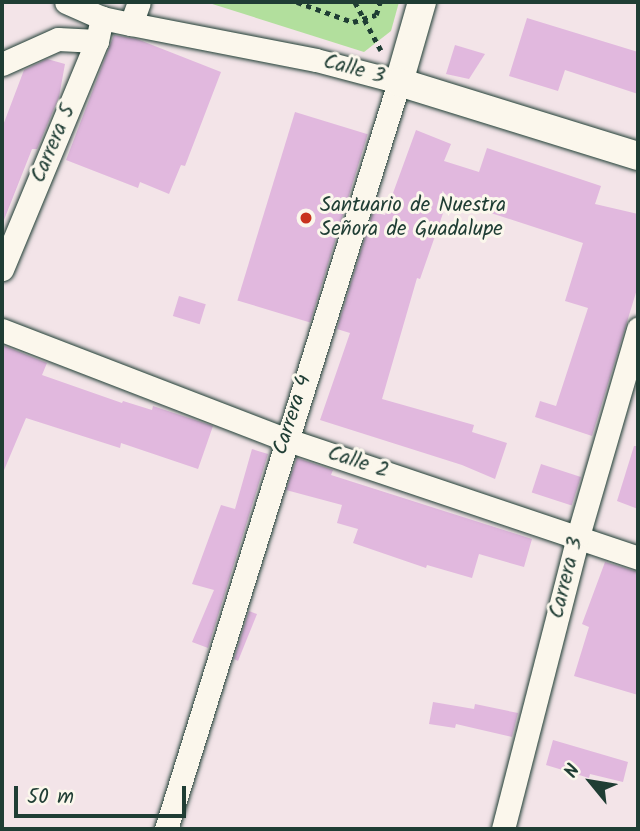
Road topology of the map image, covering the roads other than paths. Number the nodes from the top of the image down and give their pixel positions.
1 (66, 2) edge
2 (139, 2) edge
3 (422, 2) edge
4 (102, 18) junction
5 (131, 24) junction
6 (97, 41) junction
7 (2, 64) edge
8 (399, 82) junction
9 (638, 156) edge
10 (2, 269) edge
11 (638, 329) edge
12 (2, 330) edge
13 (285, 439) junction
14 (578, 536) junction
15 (638, 558) edge
16 (166, 829) edge
17 (503, 829) edge

1 - 4 street, Calle 3
2 - 5 street
3 - 8 street, Carrera 4
4 - 5 street, Calle 3
4 - 6 street, Carrera 5
5 - 8 street, Calle 3
6 - 7 street
6 - 10 street, Carrera 5
8 - 9 street, Calle 3
8 - 13 street, Carrera 4
11 - 14 street, Carrera 3
12 - 13 street, Calle 2
13 - 14 street, Calle 2
13 - 16 street, Carrera 4
14 - 15 street, Calle 2
14 - 17 street, Carrera 3

